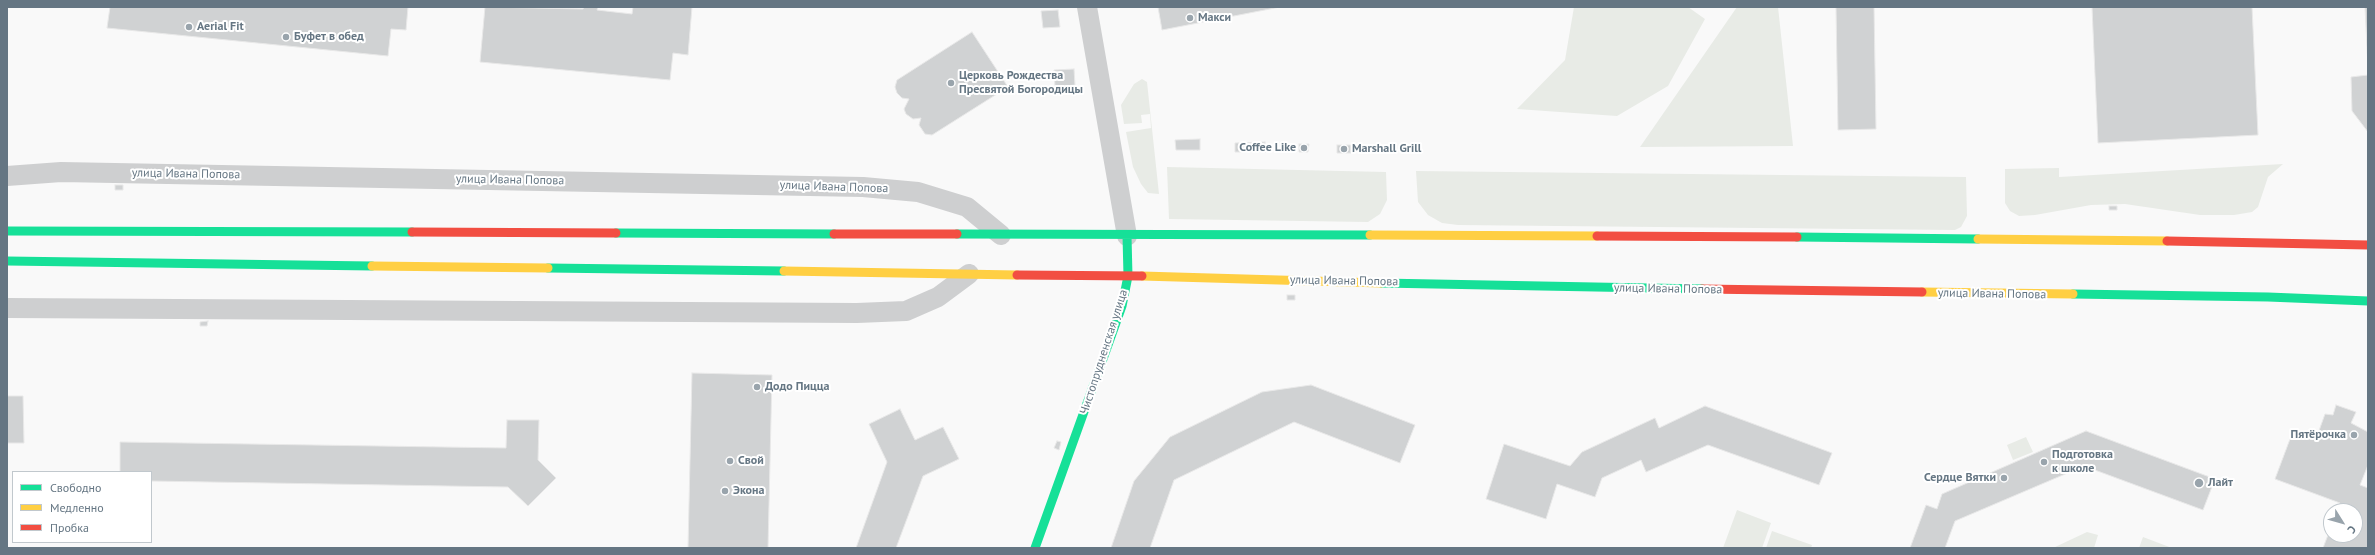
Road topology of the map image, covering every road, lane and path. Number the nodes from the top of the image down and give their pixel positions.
1 (1087, 7) edge
2 (7, 176) edge
3 (7, 231) edge
4 (1001, 235) junction
5 (1128, 236) junction
6 (2368, 245) edge
7 (7, 261) edge
8 (969, 274) junction
9 (1128, 276) junction
10 (2368, 301) edge
11 (7, 308) edge
12 (1035, 548) edge

1 - 5 street, Чистопрудненская улица
2 - 4 street, улица Ивана Попова
3 - 4 main road
4 - 5 main road
5 - 6 main road
5 - 9 main road, Чистопрудненская улица
7 - 8 main road, улица Ивана Попова
8 - 9 main road, улица Ивана Попова
8 - 11 street
9 - 10 main road, улица Ивана Попова
9 - 12 main road, Чистопрудненская улица

